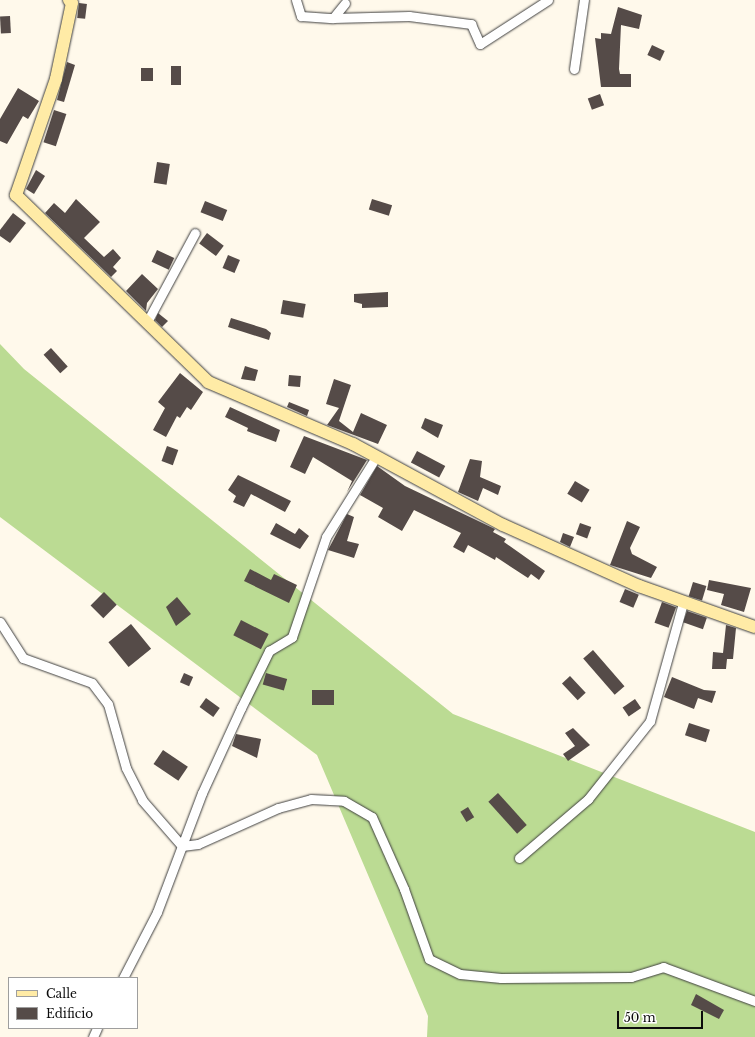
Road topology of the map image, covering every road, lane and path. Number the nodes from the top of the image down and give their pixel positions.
1 (296, 0) edge
2 (548, 0) edge
3 (584, 0) edge
4 (72, 1) edge
5 (345, 3) dead end
6 (333, 18) junction
7 (574, 69) dead end
8 (195, 234) dead end
9 (147, 322) junction
10 (376, 456) junction
11 (683, 603) junction
12 (0, 622) edge
13 (755, 627) edge
14 (182, 846) junction
15 (519, 858) dead end
16 (124, 977) edge
17 (755, 1001) edge

1 - 6 street
2 - 6 street
3 - 7 street
4 - 9 street
5 - 6 street
8 - 9 street
9 - 10 street
10 - 11 street
10 - 14 street
11 - 13 street
11 - 15 street
12 - 14 street
14 - 16 street
14 - 17 street

